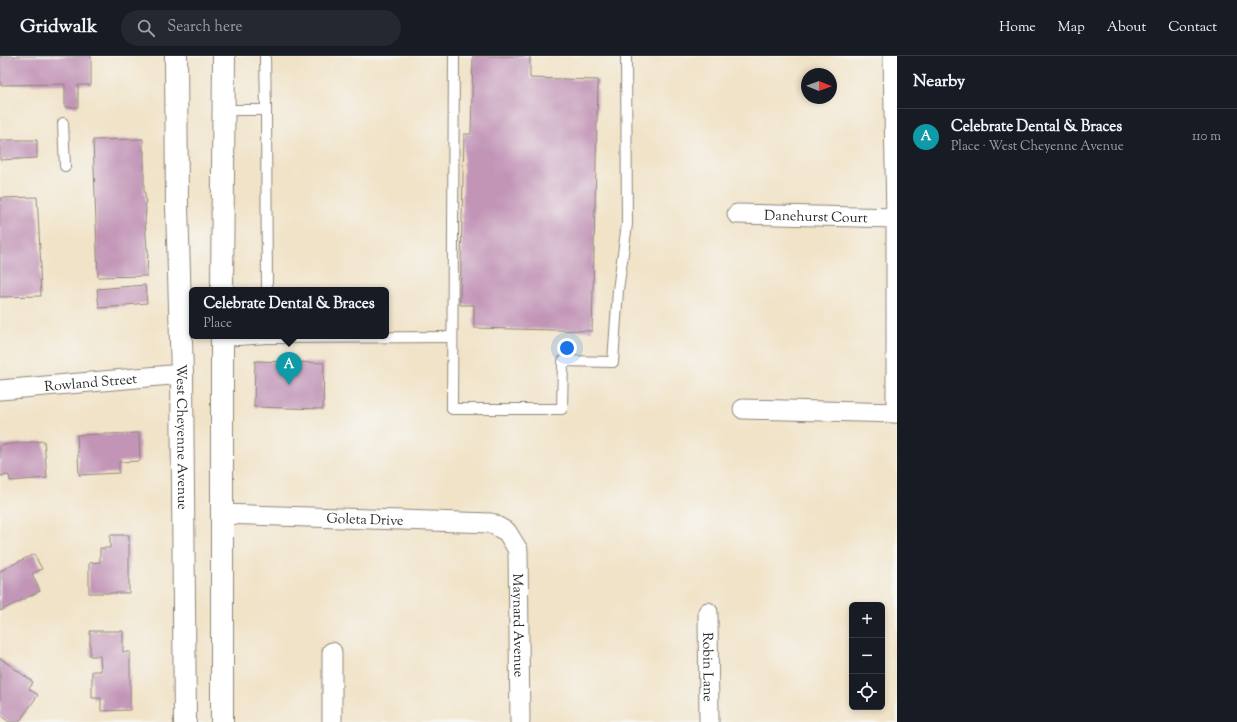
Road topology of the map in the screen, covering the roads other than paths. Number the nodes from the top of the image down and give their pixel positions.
1 (176, 56) edge
2 (224, 56) edge
3 (454, 56) edge
4 (626, 56) edge
5 (893, 56) edge
6 (265, 59) edge
7 (224, 110) junction
8 (266, 110) junction
9 (63, 123) dead end
10 (65, 166) dead end
11 (737, 214) dead end
12 (896, 218) junction
13 (222, 287) edge
14 (267, 287) edge
15 (389, 337) edge
16 (452, 337) junction
17 (222, 339) edge
18 (182, 374) junction
19 (0, 390) edge
20 (743, 409) dead end
21 (897, 413) edge
22 (221, 514) junction
23 (507, 532) joint
24 (708, 612) dead end
25 (332, 652) dead end
26 (185, 657) junction
27 (185, 722) edge
28 (197, 722) edge
29 (222, 722) edge
30 (332, 722) edge
31 (520, 722) edge
32 (709, 722) edge

1 - 18 main road, West Cheyenne Avenue
2 - 7 main road
3 - 16 lane
4 - 16 lane
5 - 12 street
6 - 8 lane
7 - 8 lane
7 - 13 main road
8 - 14 lane
9 - 10 lane
11 - 12 street, Danehurst Court
12 - 21 street
15 - 16 lane
17 - 22 main road
18 - 19 street, Rowland Street
18 - 26 main road, West Cheyenne Avenue
20 - 21 street
22 - 23 street, Goleta Drive
22 - 29 main road
23 - 31 street, Maynard Avenue
24 - 32 street, Robin Lane
25 - 30 street
26 - 27 main road, West Cheyenne Avenue
26 - 28 main road

